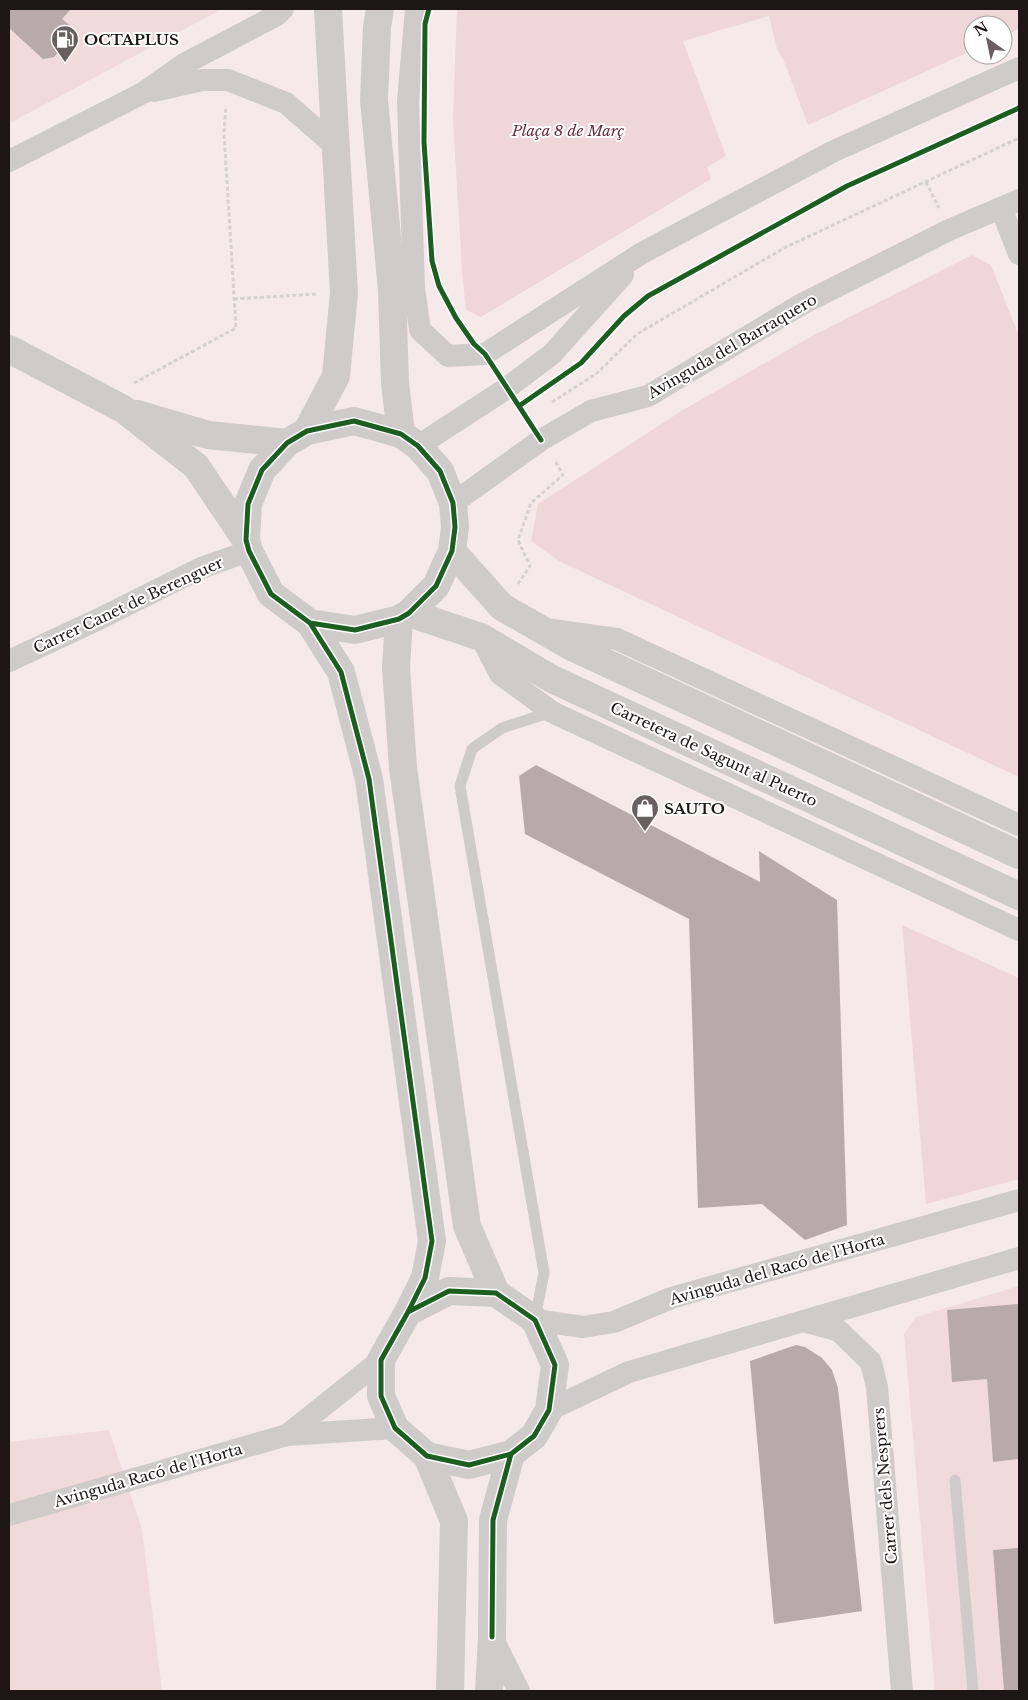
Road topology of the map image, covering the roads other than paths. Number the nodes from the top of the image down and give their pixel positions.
1 (283, 9) edge
2 (328, 9) edge
3 (380, 9) edge
4 (416, 9) edge
5 (1019, 68) edge
6 (143, 93) junction
7 (335, 146) junction
8 (9, 161) edge
9 (1010, 204) edge
10 (642, 253) junction
11 (1019, 254) edge
12 (9, 349) edge
13 (123, 409) junction
14 (297, 437) junction
15 (410, 440) junction
16 (453, 503) junction
17 (248, 546) junction
18 (452, 551) junction
19 (404, 616) junction
20 (310, 623) junction
21 (539, 628) junction
22 (481, 637) junction
23 (9, 661) edge
24 (552, 712) junction
25 (1019, 825) edge
26 (1019, 855) edge
27 (1019, 896) edge
28 (1019, 930) edge
29 (1019, 1200) edge
30 (1019, 1258) edge
31 (496, 1293) junction
32 (408, 1312) junction
33 (535, 1320) junction
34 (804, 1321) junction
35 (380, 1360) junction
36 (549, 1410) junction
37 (395, 1428) junction
38 (286, 1435) junction
39 (511, 1454) junction
40 (427, 1456) junction
41 (955, 1480) dead end
42 (9, 1515) edge
43 (492, 1637) junction
44 (450, 1691) edge
45 (489, 1691) edge
46 (519, 1691) edge
47 (902, 1691) edge
48 (973, 1691) edge

1 - 6 street
2 - 7 street
3 - 15 street
4 - 10 street
5 - 10 street
6 - 7 street
6 - 8 street
7 - 14 street
9 - 11 street
9 - 16 street, Avinguda del Barraquero
10 - 15 street
12 - 13 street
13 - 14 street
13 - 17 street
14 - 15 street
14 - 17 street
15 - 16 street
16 - 18 street
17 - 20 street
17 - 23 street, Carrer Canet de Berenguer
18 - 19 street
18 - 21 street
19 - 20 street
19 - 22 street, Carretera de Sagunt al Puerto
19 - 31 street
20 - 32 street
21 - 25 street
21 - 26 street
22 - 24 street
22 - 27 street, Carretera de Sagunt al Puerto
24 - 28 street
24 - 33 lane
29 - 33 street, Avinguda del Racó de l'Horta
30 - 34 street
31 - 32 street
31 - 33 street
32 - 35 street
33 - 36 street
34 - 36 street
34 - 47 street, Carrer dels Nesprers
35 - 37 street
35 - 38 street, Avinguda Racó de l'Horta
36 - 39 street
37 - 38 street, Avinguda Racó de l'Horta
37 - 40 street
38 - 42 street, Avinguda Racó de l'Horta
39 - 40 street
39 - 43 street
40 - 44 street
41 - 48 lane
43 - 45 street
43 - 46 street

